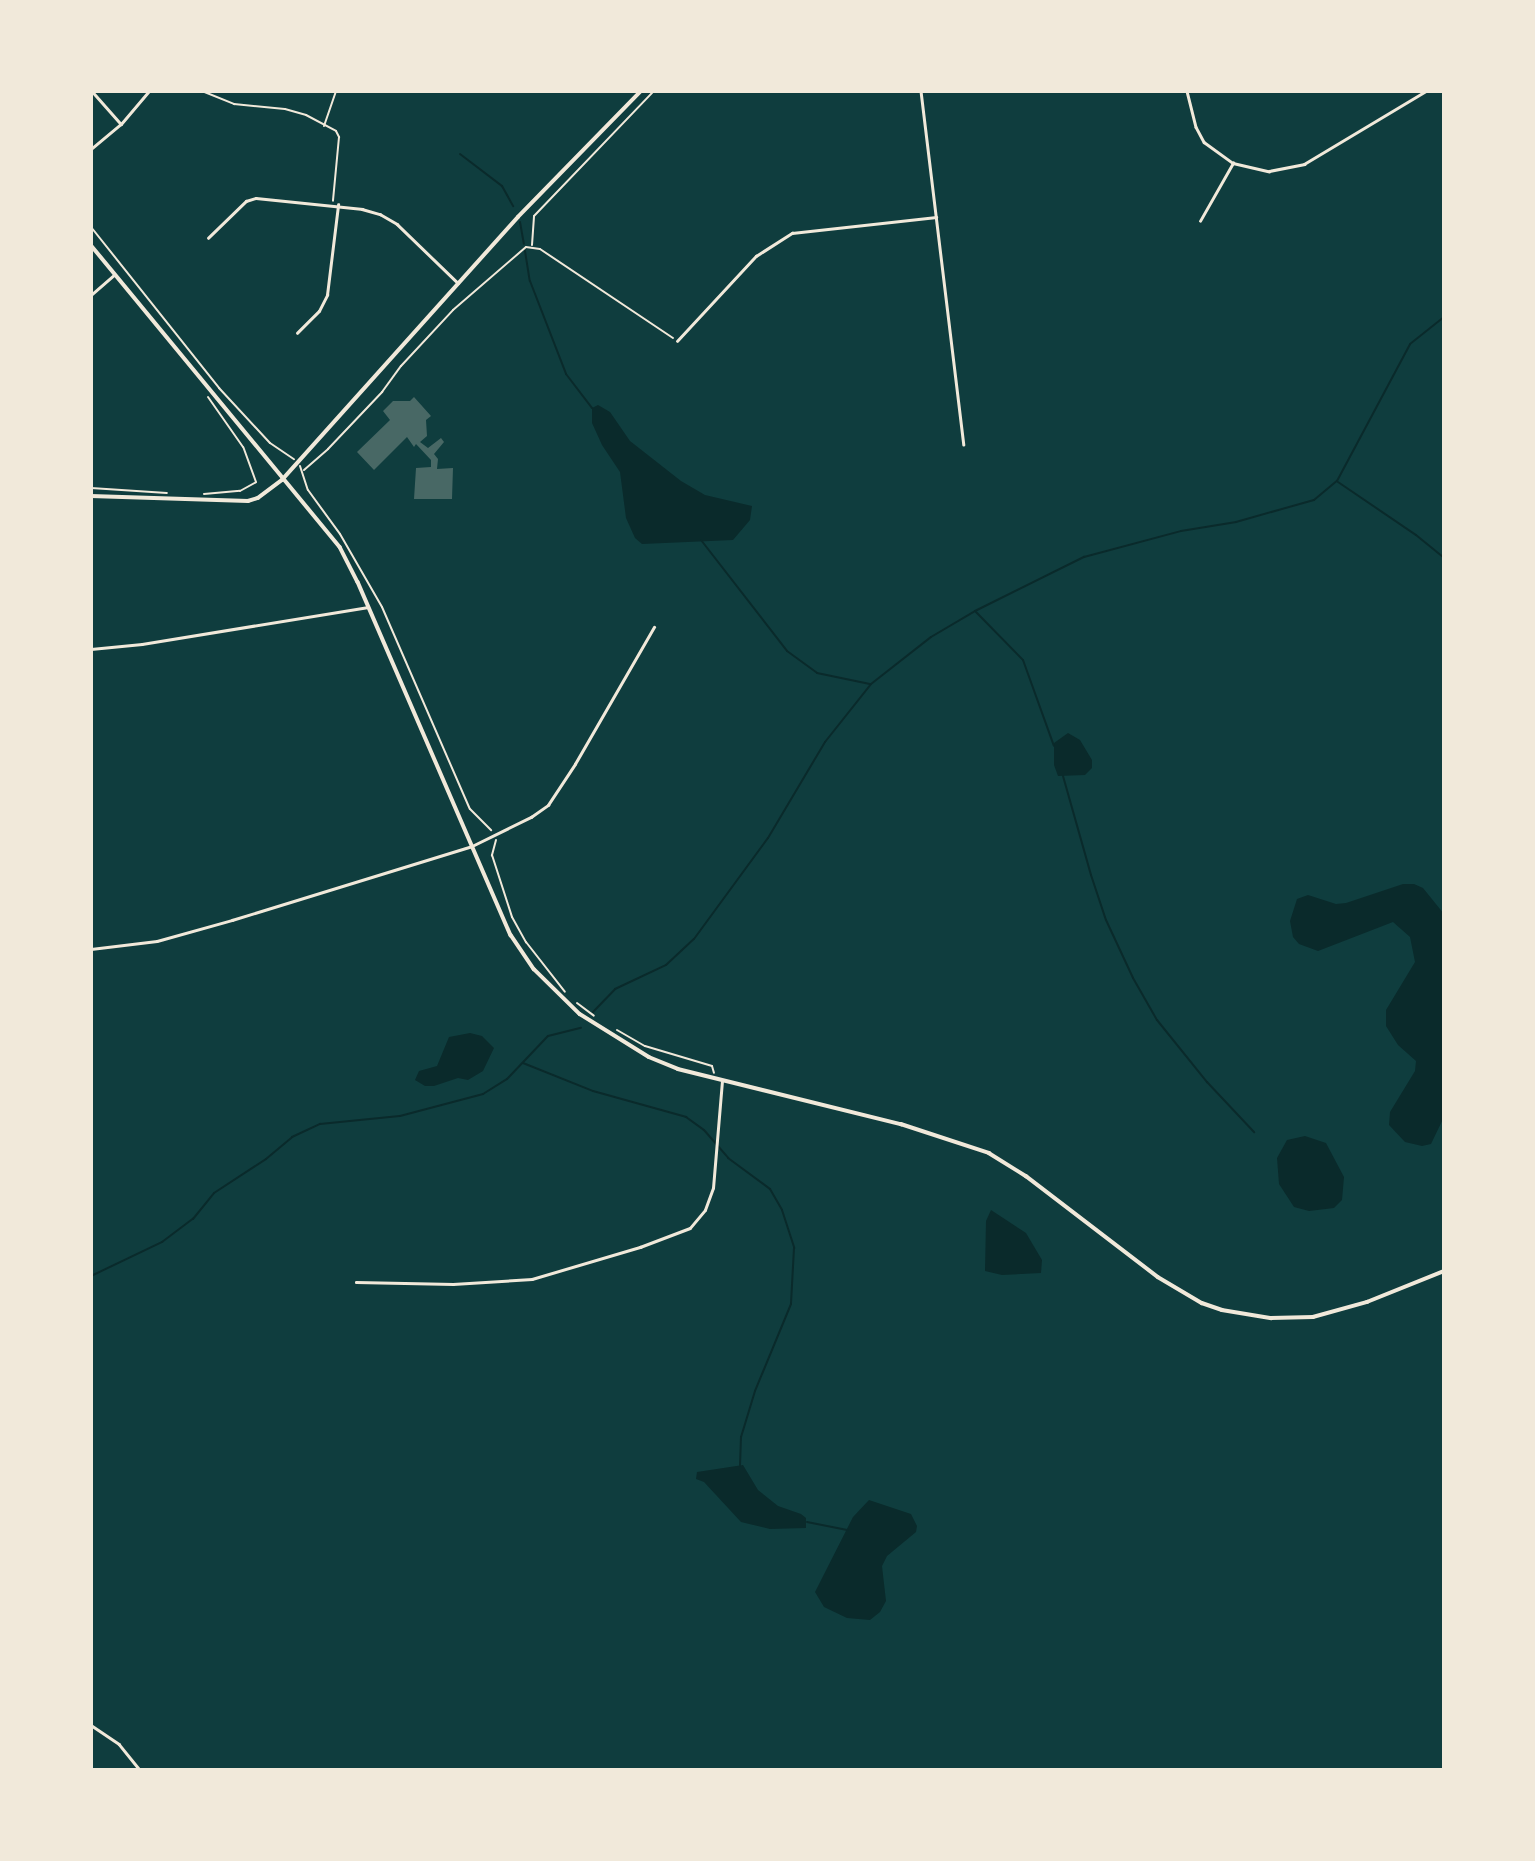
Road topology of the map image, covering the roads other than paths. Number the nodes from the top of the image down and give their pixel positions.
1 (92, 91) edge
2 (149, 91) edge
3 (641, 91) edge
4 (921, 91) edge
5 (1188, 91) edge
6 (1426, 91) edge
7 (121, 124) junction
8 (91, 149) edge
9 (1233, 163) junction
10 (338, 205) junction
11 (936, 217) junction
12 (1200, 221) dead end
13 (208, 238) dead end
14 (91, 245) edge
15 (114, 275) junction
16 (458, 283) junction
17 (91, 295) edge
18 (297, 333) dead end
19 (677, 341) road end
20 (964, 444) dead end
21 (282, 480) junction
22 (91, 496) edge
23 (368, 607) junction
24 (654, 627) dead end
25 (91, 649) edge
26 (472, 846) junction
27 (91, 949) edge
28 (722, 1080) junction
29 (1444, 1271) edge
30 (356, 1282) dead end
31 (91, 1725) edge
32 (140, 1770) edge

1 - 7 street
2 - 7 street
3 - 16 street
4 - 11 street
5 - 9 street
6 - 9 street
7 - 8 street
9 - 12 street
10 - 13 street
10 - 16 street
10 - 18 street
11 - 19 street
11 - 20 street
14 - 15 street
15 - 17 street
15 - 21 street
16 - 21 street
21 - 22 street
21 - 23 street
23 - 25 street
23 - 26 street
24 - 26 street
26 - 27 street
26 - 28 street
28 - 29 street
28 - 30 street
31 - 32 street

